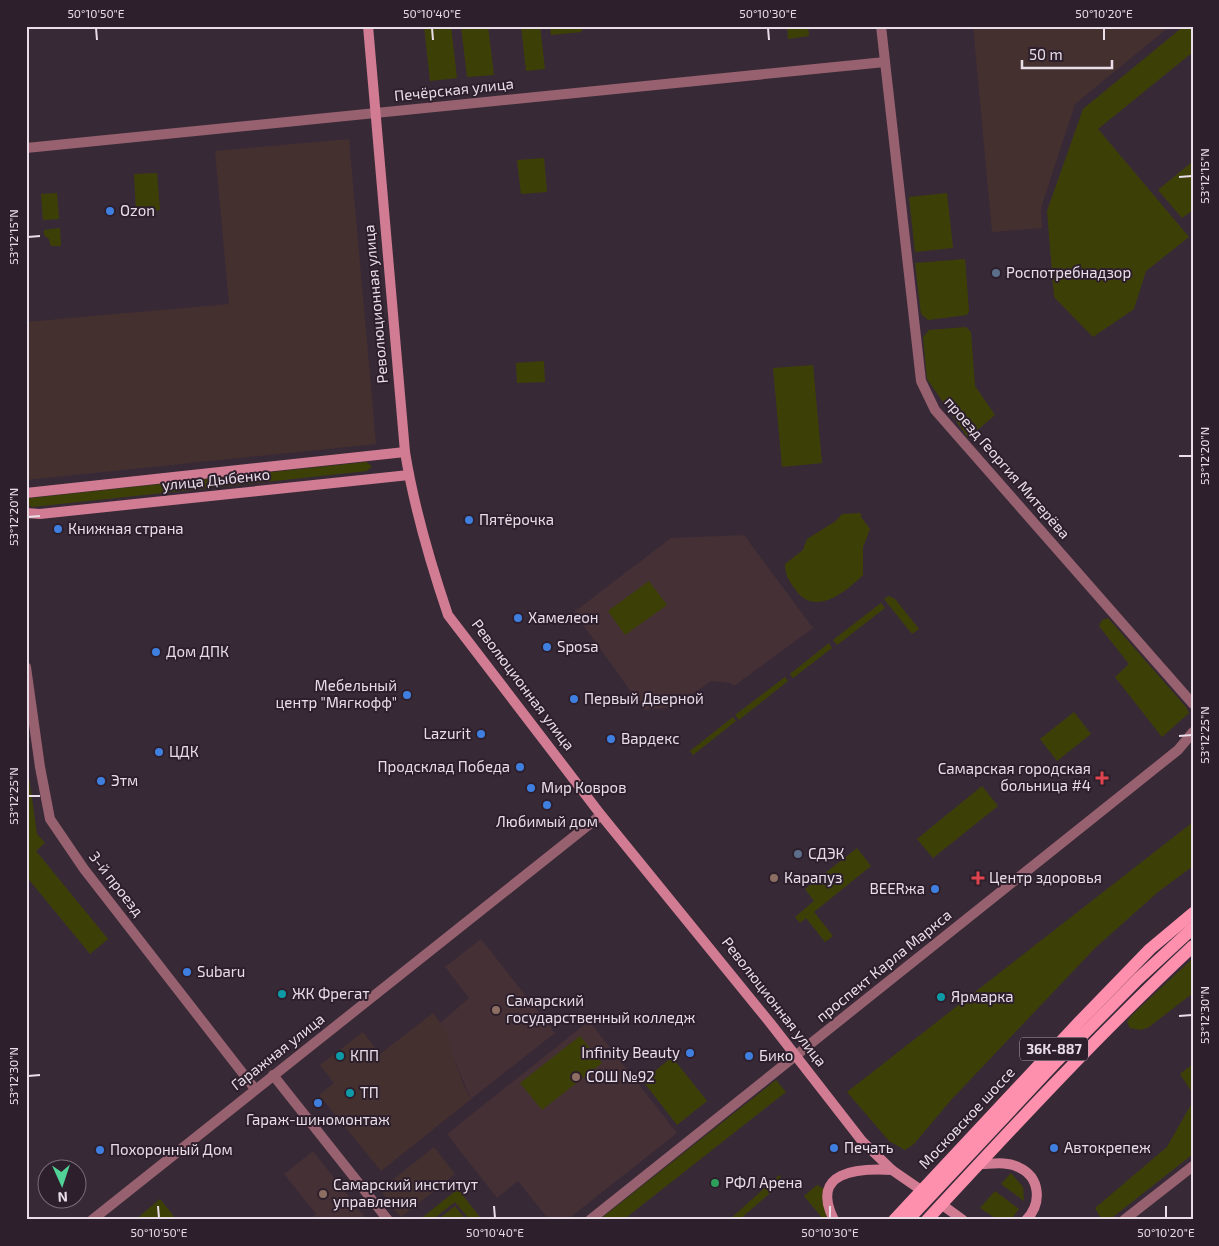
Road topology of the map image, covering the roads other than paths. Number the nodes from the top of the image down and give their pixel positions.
1 (368, 26) edge
2 (882, 26) edge
3 (885, 62) junction
4 (376, 113) junction
5 (26, 148) edge
6 (405, 452) junction
7 (409, 475) junction
8 (26, 493) edge
9 (26, 513) edge
10 (26, 667) edge
11 (1193, 704) edge
12 (1193, 732) edge
13 (601, 814) junction
14 (1193, 913) edge
15 (1193, 928) edge
16 (1193, 946) edge
17 (796, 1056) junction
18 (273, 1075) junction
19 (255, 1089) junction
20 (978, 1164) junction
21 (1193, 1166) edge
22 (958, 1168) junction
23 (892, 1170) junction
24 (925, 1194) junction
25 (941, 1204) junction
26 (92, 1220) edge
27 (388, 1220) edge
28 (590, 1220) edge
29 (834, 1220) edge
30 (894, 1220) edge
31 (908, 1220) edge
32 (927, 1220) edge
33 (963, 1220) edge
34 (1026, 1220) edge
35 (1124, 1220) edge

1 - 4 main road, Революционная улица
2 - 3 street, проезд Георгия Митерёва
3 - 4 street, Печёрская улица
3 - 11 street, проезд Георгия Митерёва
4 - 5 street, Печёрская улица
4 - 6 main road, Революционная улица
6 - 7 main road, Революционная улица
6 - 8 main road, улица Дыбенко
7 - 9 main road, улица Дыбенко
7 - 13 main road, Революционная улица
10 - 19 street, 3-й проезд
12 - 17 street, проспект Карла Маркса
13 - 17 main road, Революционная улица
13 - 18 street, Гаражная улица
14 - 24 main road, Московское шоссе / 36К-887
15 - 22 main road, Московское шоссе / 36К-887
16 - 20 main road, 36К-887
17 - 23 main road, Революционная улица
17 - 28 street, проспект Карла Маркса
18 - 19 street, Гаражная улица
18 - 27 street
19 - 26 street, Гаражная улица
20 - 22 main road
20 - 25 main road, 36К-887
20 - 34 main road
21 - 35 street
22 - 24 main road, Московское шоссе / 36К-887
23 - 24 main road, Революционная улица
23 - 29 main road
24 - 25 main road, Революционная улица
24 - 30 main road, Московское шоссе / 36К-887
24 - 31 main road, Московское шоссе / 36К-887
25 - 32 main road, 36К-887
25 - 33 main road, Революционная улица

